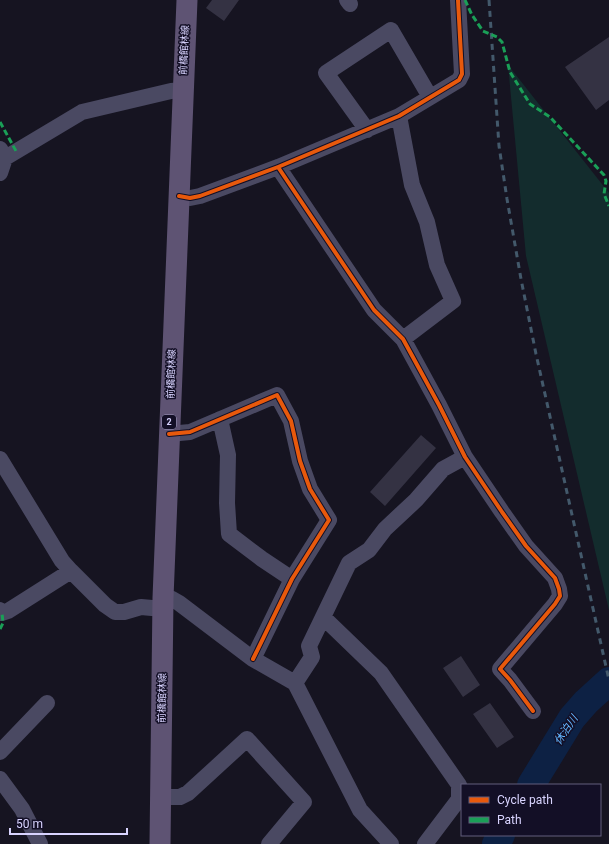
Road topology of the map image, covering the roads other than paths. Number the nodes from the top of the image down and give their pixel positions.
1 (187, 0) edge
2 (458, 0) edge
3 (182, 90) junction
4 (430, 97) junction
5 (399, 116) junction
6 (367, 130) junction
7 (2, 160) edge
8 (278, 167) junction
9 (179, 196) junction
10 (403, 339) junction
11 (220, 418) junction
12 (169, 434) junction
13 (464, 457) junction
14 (0, 459) edge
15 (71, 571) junction
16 (292, 578) junction
17 (163, 603) junction
18 (0, 610) edge
19 (323, 617) junction
20 (253, 659) junction
21 (296, 683) junction
22 (47, 703) dead end
23 (533, 712) dead end
24 (0, 752) edge
25 (0, 779) edge
26 (161, 797) junction
27 (40, 844) edge
28 (160, 844) edge
29 (269, 844) edge
30 (391, 844) edge
31 (425, 844) edge

1 - 3 main road, 前橋館林線 / 2
2 - 4 street
3 - 7 street
3 - 9 main road, 前橋館林線 / 2
4 - 5 street
4 - 6 street
5 - 6 street
5 - 10 street
6 - 8 street
8 - 9 street
8 - 10 street
9 - 12 main road, 前橋館林線 / 2
10 - 13 street
11 - 12 street
11 - 16 street
11 - 16 street
12 - 17 main road, 前橋館林線 / 2
13 - 19 street
13 - 23 street
14 - 15 street
15 - 17 street
15 - 18 street
16 - 20 street
17 - 20 street
17 - 26 main road, 前橋館林線 / 2
19 - 21 street
19 - 31 street
20 - 21 street
21 - 30 street
22 - 24 street
25 - 27 street
26 - 28 main road, 前橋館林線 / 2
26 - 29 street

